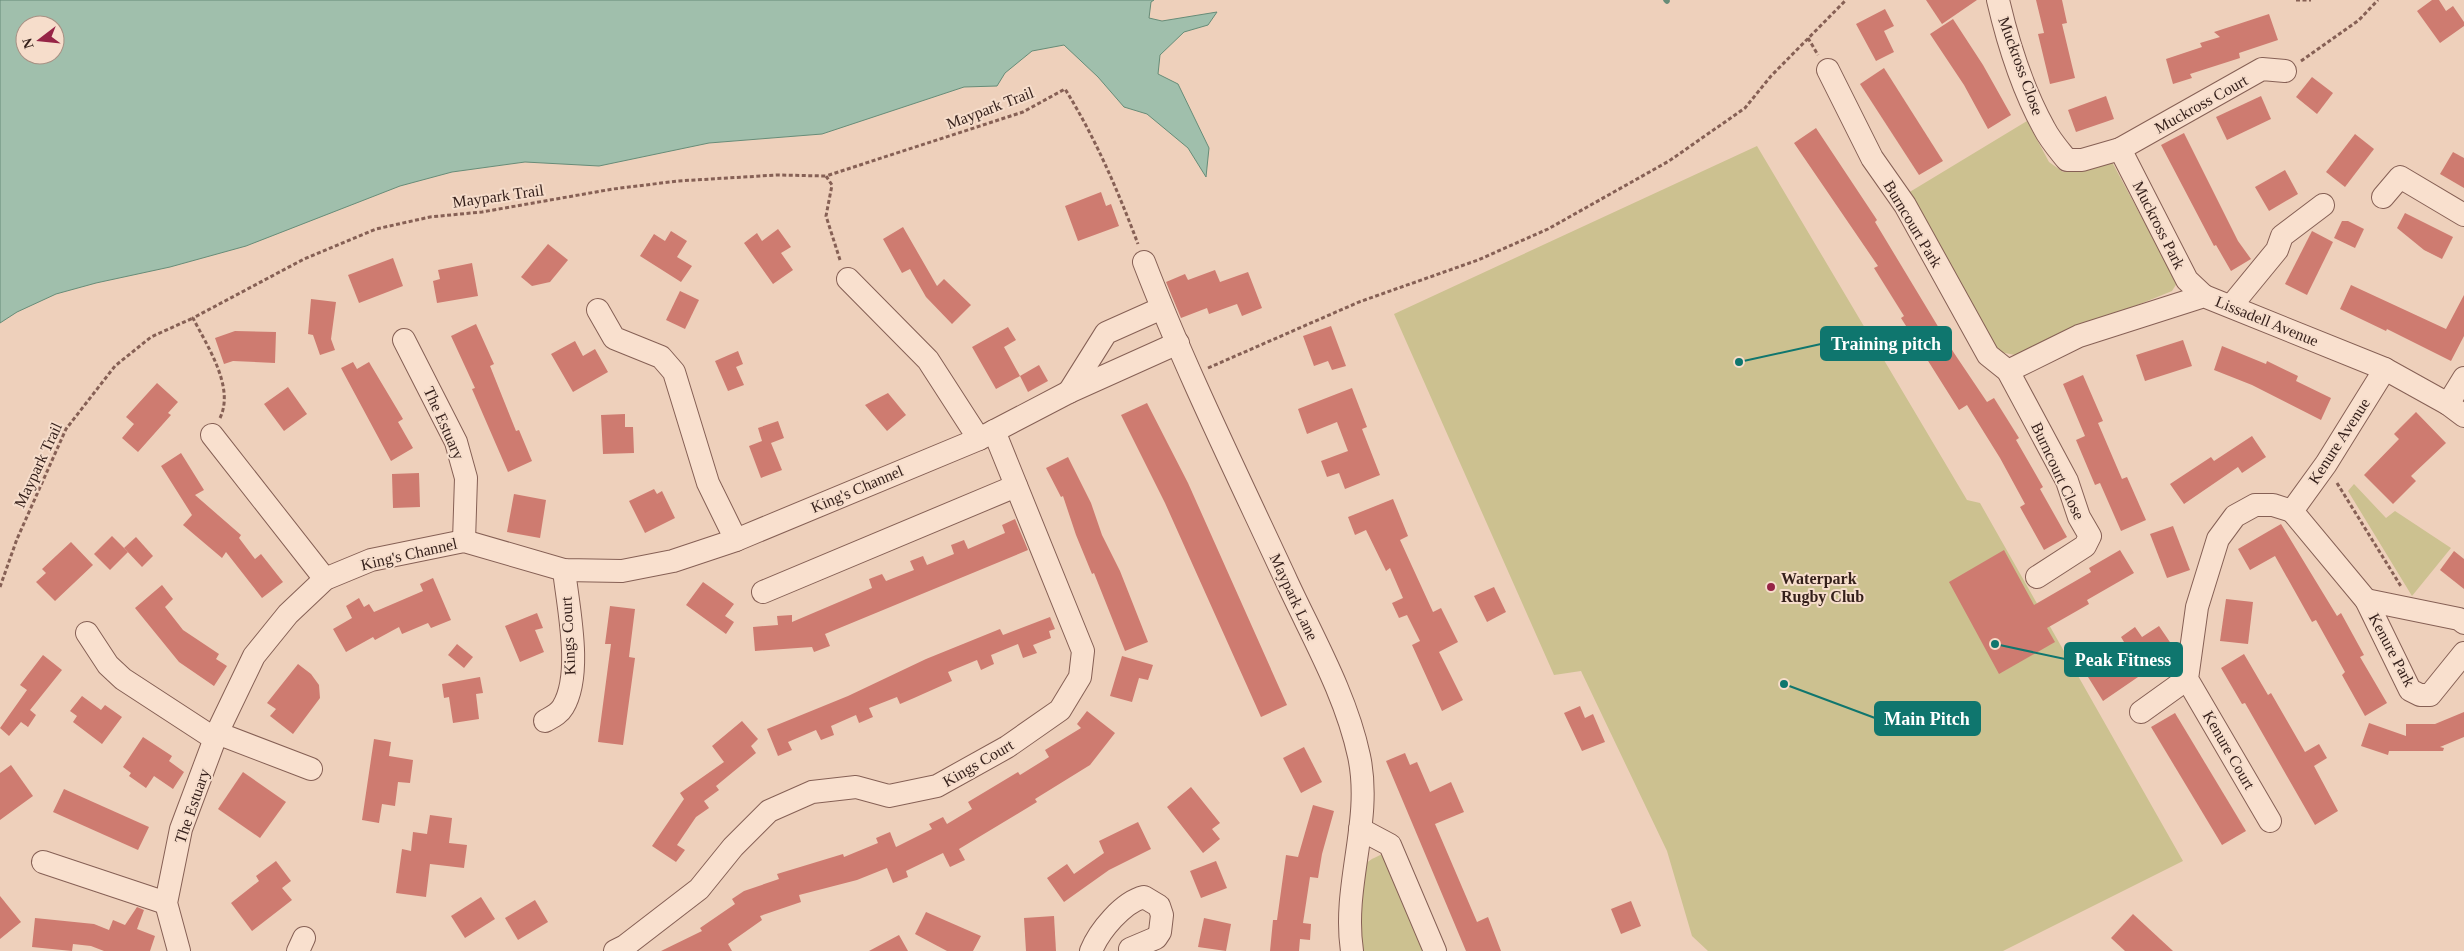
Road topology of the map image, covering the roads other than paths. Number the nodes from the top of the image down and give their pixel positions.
1 (1998, 0) edge
2 (1828, 70) dead end
3 (2285, 71) road end
4 (2120, 149) junction
5 (2383, 197) dead end
6 (2323, 205) dead end
7 (2464, 215) edge
8 (1144, 262) road end
9 (848, 279) road end
10 (2204, 296) junction
11 (2232, 306) junction
12 (1162, 308) junction
13 (598, 310) dead end
14 (404, 340) dead end
15 (1178, 343) junction
16 (2385, 369) junction
17 (2008, 371) junction
18 (2464, 378) edge
19 (1069, 392) junction
20 (2456, 410) edge
21 (212, 435) road end
22 (986, 435) junction
23 (1016, 486) junction
24 (2292, 511) junction
25 (736, 540) junction
26 (464, 541) junction
27 (564, 570) junction
28 (2037, 577) dead end
29 (326, 578) junction
30 (763, 592) dead end
31 (2366, 600) junction
32 (2464, 623) edge
33 (87, 633) dead end
34 (2464, 653) edge
35 (2187, 679) junction
36 (2141, 712) dead end
37 (545, 721) dead end
38 (216, 736) junction
39 (311, 768) dead end
40 (2270, 821) dead end
41 (1360, 829) junction
42 (43, 862) dead end
43 (166, 903) junction
44 (1130, 949) dead end
45 (179, 951) edge
46 (615, 951) edge
47 (1091, 951) edge
48 (1352, 951) edge
49 (1435, 951) edge

1 - 4 street, Muckross Close
2 - 17 street, Burncourt Park
3 - 4 street, Muckross Court
4 - 10 street, Muckross Park
5 - 7 street
6 - 11 street
8 - 12 street, Maypark Lane
9 - 22 street
10 - 11 street, Lissadell Avenue
10 - 17 street, Lissadell Avenue
11 - 16 street, Lissadell Avenue
12 - 15 street, Maypark Lane
12 - 19 street
13 - 25 street
14 - 26 street, The Estuary
15 - 19 street, King's Channel
15 - 41 street, Maypark Lane
16 - 20 street, Lissadell Avenue
16 - 24 street, Kenure Avenue
17 - 28 street, Burncourt Close
18 - 20 street
19 - 22 street, King's Channel
21 - 29 street
22 - 23 street, Kings Court
22 - 25 street, King's Channel
23 - 30 street
23 - 46 street, Kings Court
24 - 31 street, Kenure Park
24 - 35 street
25 - 27 street, King's Channel
26 - 27 street, King's Channel
26 - 29 street, King's Channel
27 - 37 street, Kings Court
29 - 38 street, King's Channel
31 - 32 street, Kenure Park
31 - 34 street, Kenure Park
33 - 38 street
35 - 36 street
35 - 40 street, Kenure Court
38 - 39 street
38 - 43 street, The Estuary
41 - 48 street, Maypark Lane
41 - 49 street
42 - 43 street
43 - 45 street, The Estuary
44 - 47 street

